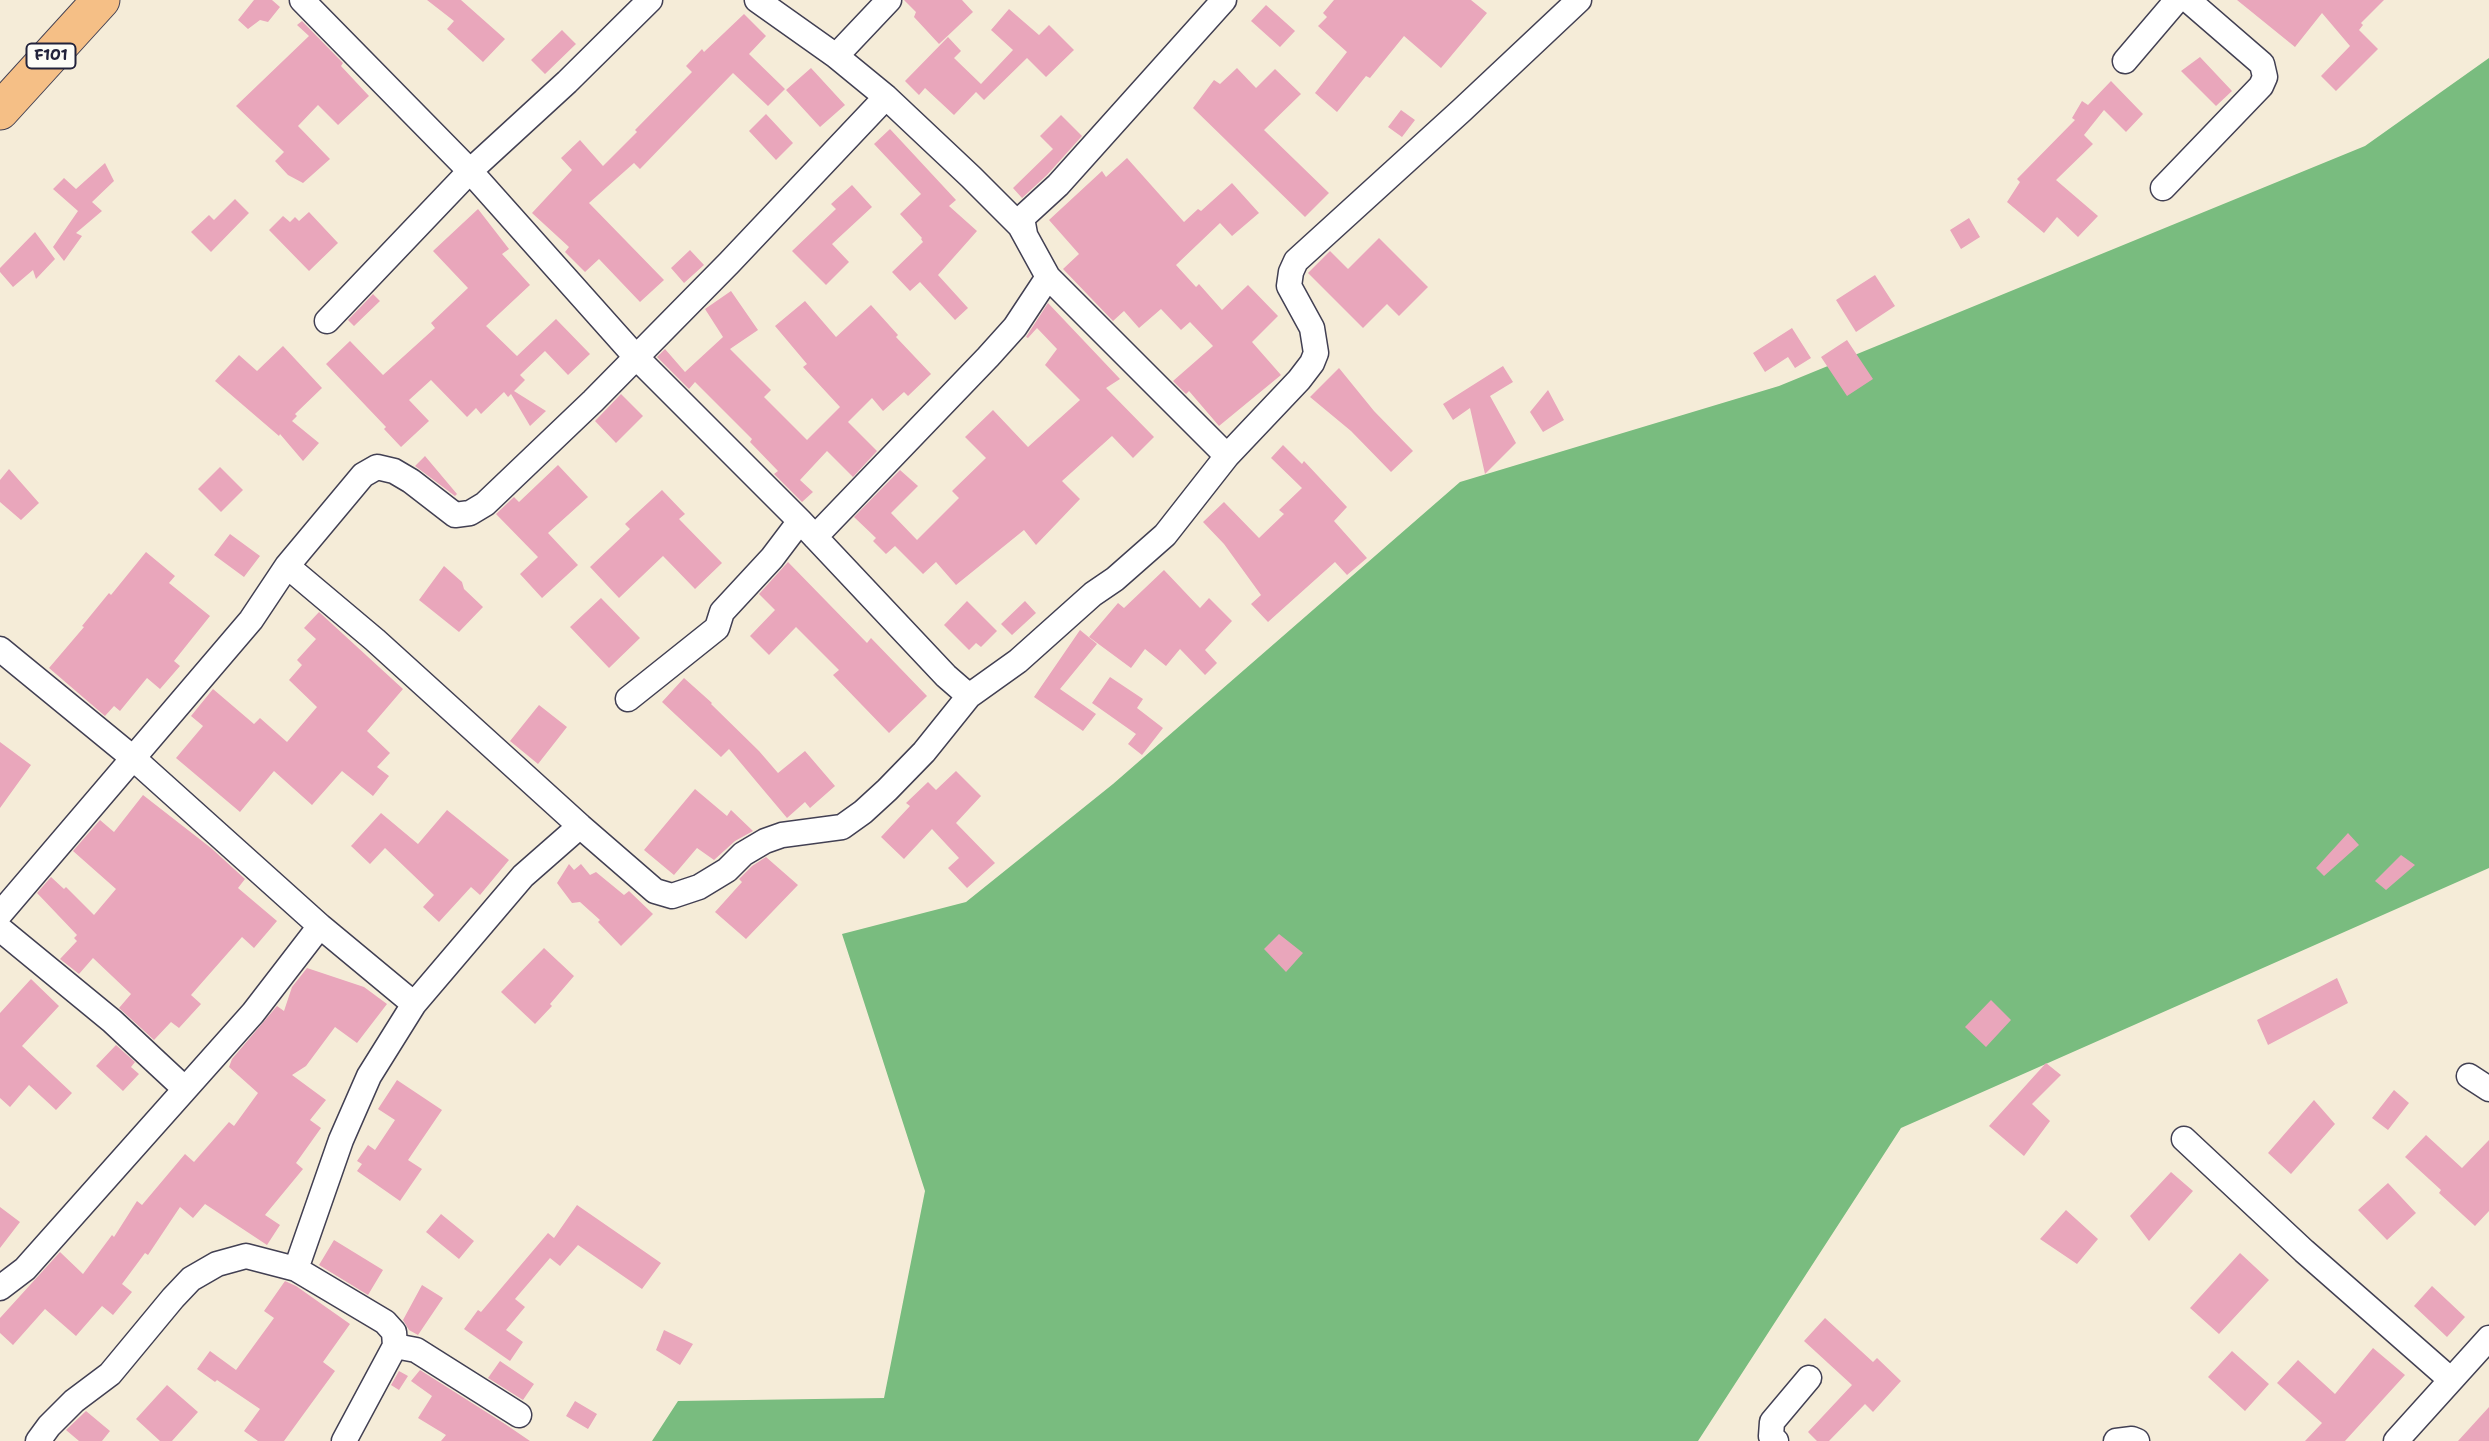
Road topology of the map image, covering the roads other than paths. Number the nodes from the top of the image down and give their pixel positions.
1 (101, 0) edge
2 (302, 0) edge
3 (650, 0) edge
4 (757, 0) edge
5 (889, 0) edge
6 (1224, 0) edge
7 (1579, 0) edge
8 (2177, 0) edge
9 (2188, 0) edge
10 (836, 56) junction
11 (2125, 61) dead end
12 (886, 97) junction
13 (0, 111) edge
14 (470, 170) junction
15 (2164, 188) dead end
16 (1024, 234) junction
17 (1048, 277) junction
18 (327, 321) dead end
19 (636, 358) junction
20 (1227, 456) junction
21 (808, 529) junction
22 (288, 566) junction
23 (0, 649) edge
24 (969, 696) junction
25 (628, 699) dead end
26 (133, 758) junction
27 (580, 826) junction
28 (0, 914) edge
29 (320, 926) junction
30 (0, 929) edge
31 (414, 1004) junction
32 (186, 1089) junction
33 (2184, 1139) dead end
34 (296, 1269) junction
35 (0, 1288) edge
36 (2489, 1338) edge
37 (395, 1346) junction
38 (1809, 1378) dead end
39 (2451, 1380) junction
40 (519, 1415) dead end
41 (38, 1441) edge
42 (344, 1441) edge
43 (1776, 1441) edge
44 (2116, 1441) edge
45 (2137, 1441) edge
46 (2396, 1441) edge

1 - 13 main road, F101
2 - 14 street
3 - 14 street
4 - 10 street
5 - 10 street
6 - 16 street
7 - 20 street
8 - 11 street
9 - 15 street
10 - 12 street
12 - 16 street
12 - 19 street
14 - 18 street
14 - 19 street
16 - 17 street
17 - 20 street
17 - 21 street
19 - 21 street
19 - 22 street
20 - 24 street
21 - 24 street
21 - 25 street
22 - 26 street
22 - 27 street
23 - 26 street
24 - 27 street
26 - 28 street
26 - 29 street
27 - 31 street
29 - 31 street
29 - 32 street
30 - 32 street
31 - 34 street
32 - 35 street
33 - 39 street
34 - 37 street
34 - 41 street
36 - 39 street
37 - 40 street
37 - 42 street
38 - 43 street
39 - 46 street
44 - 45 street

